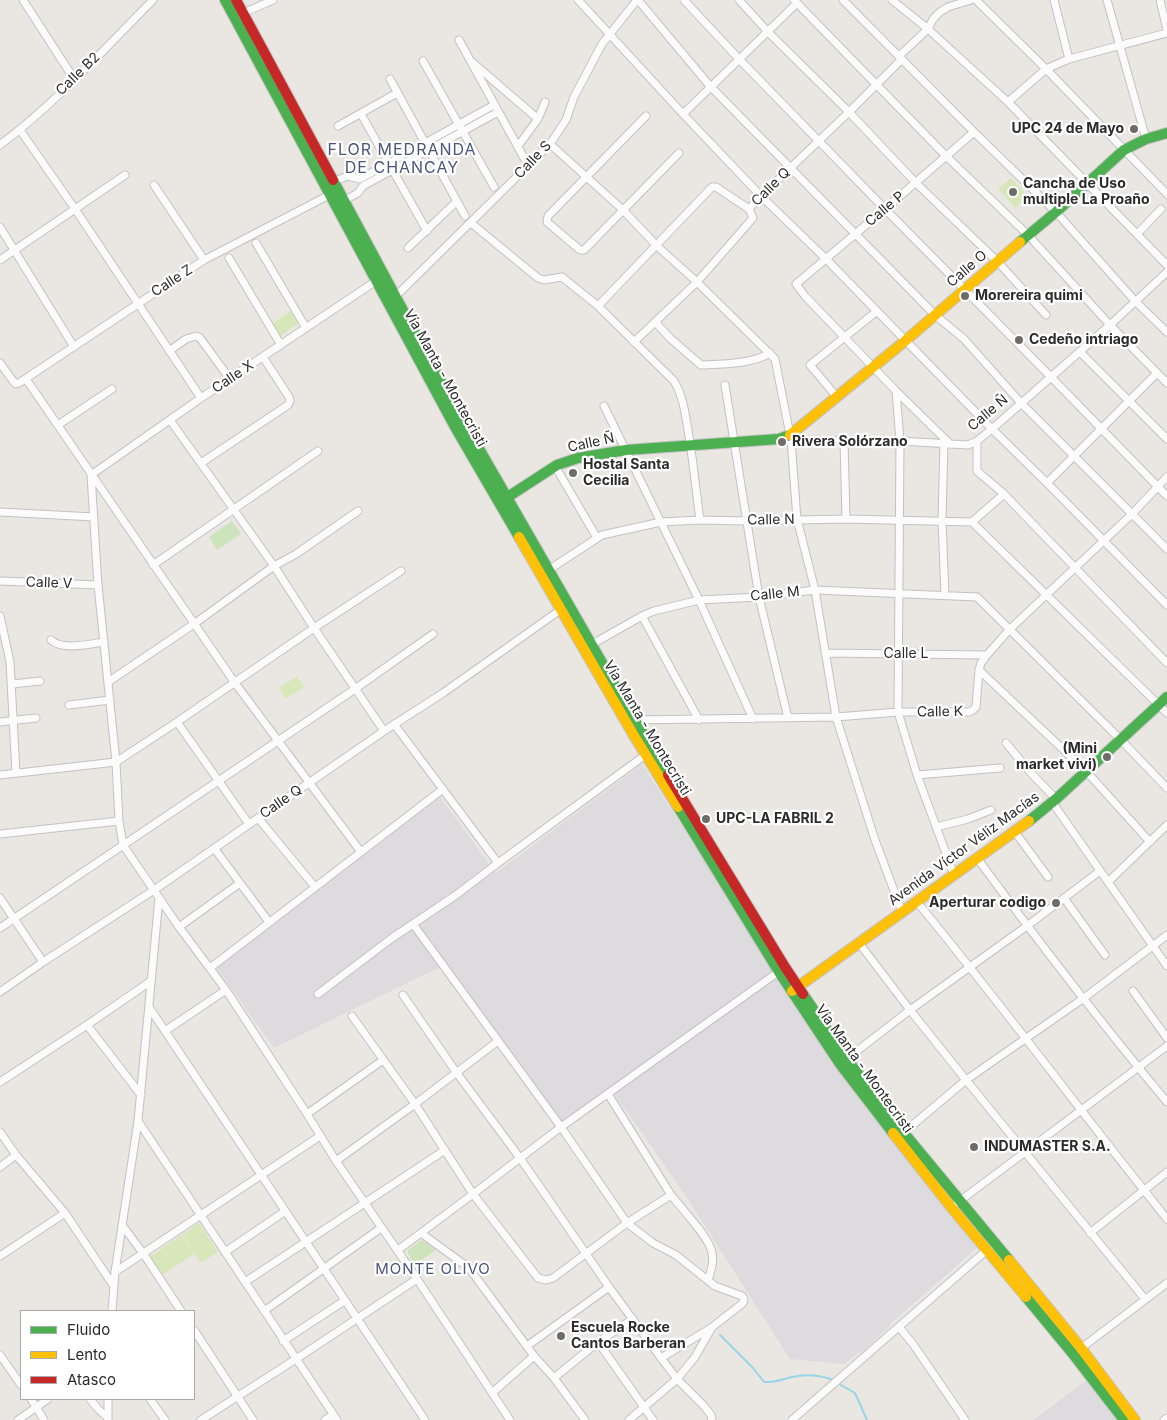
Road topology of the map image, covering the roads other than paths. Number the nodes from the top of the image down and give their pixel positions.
1 (23, 0) edge
2 (153, 0) edge
3 (224, 0) edge
4 (236, 0) edge
5 (273, 0) edge
6 (578, 0) edge
7 (638, 0) edge
8 (684, 0) edge
9 (739, 0) edge
10 (843, 0) edge
11 (892, 0) edge
12 (971, 0) edge
13 (976, 0) edge
14 (1054, 0) edge
15 (1107, 0) edge
16 (1160, 0) edge
17 (796, 2) edge
18 (947, 3) edge
19 (238, 15) junction
20 (928, 29) junction
21 (768, 32) junction
22 (1167, 32) edge
23 (610, 33) junction
24 (459, 40) dead end
25 (1119, 46) junction
26 (468, 58) junction
27 (901, 58) junction
28 (739, 59) junction
29 (1070, 59) junction
30 (423, 61) dead end
31 (1046, 69) junction
32 (74, 79) junction
33 (390, 79) dead end
34 (877, 84) junction
35 (710, 86) junction
36 (397, 93) junction
37 (545, 102) dead end
38 (1008, 102) junction
39 (494, 105) junction
40 (498, 112) junction
41 (849, 112) junction
42 (361, 114) junction
43 (683, 114) junction
44 (646, 116) dead end
45 (538, 119) junction
46 (338, 126) dead end
47 (460, 128) junction
48 (20, 130) junction
49 (974, 132) junction
50 (1167, 133) edge
51 (1146, 139) junction
52 (819, 141) junction
53 (550, 144) junction
54 (0, 145) edge
55 (518, 146) junction
56 (426, 147) junction
57 (1124, 150) junction
58 (679, 154) dead end
59 (946, 156) junction
60 (524, 158) dead end
61 (391, 166) junction
62 (790, 168) junction
63 (125, 176) dead end
64 (586, 176) junction
65 (916, 183) junction
66 (1089, 184) junction
67 (154, 185) dead end
68 (332, 188) junction
69 (494, 188) dead end
70 (1167, 194) edge
71 (761, 196) junction
72 (456, 202) junction
73 (340, 203) junction
74 (749, 208) junction
75 (75, 209) junction
76 (885, 209) junction
77 (1161, 209) dead end
78 (623, 210) junction
79 (1056, 212) junction
80 (465, 216) dead end
81 (471, 223) junction
82 (0, 227) edge
83 (427, 231) junction
84 (855, 233) junction
85 (1137, 234) junction
86 (1028, 235) junction
87 (256, 243) dead end
88 (657, 246) junction
89 (408, 248) dead end
90 (14, 250) junction
91 (229, 258) dead end
92 (826, 259) junction
93 (0, 260) edge
94 (204, 260) junction
95 (997, 261) junction
96 (1167, 265) edge
97 (1167, 272) edge
98 (376, 281) junction
99 (697, 282) junction
100 (964, 290) junction
101 (396, 296) junction
102 (1136, 301) junction
103 (137, 304) junction
104 (598, 306) junction
105 (877, 312) junction
106 (935, 315) junction
107 (1046, 315) dead end
108 (655, 322) junction
109 (1110, 325) junction
110 (306, 328) junction
111 (1167, 332) edge
112 (845, 337) junction
113 (905, 341) junction
114 (634, 342) junction
115 (281, 345) junction
116 (74, 347) junction
117 (169, 351) junction
118 (1080, 352) junction
119 (770, 353) junction
120 (263, 357) junction
121 (0, 363) edge
122 (874, 367) junction
123 (1157, 373) junction
124 (1051, 377) junction
125 (26, 379) junction
126 (230, 379) junction
127 (1167, 383) edge
128 (725, 385) dead end
129 (112, 389) dead end
130 (896, 391) junction
131 (836, 396) junction
132 (201, 398) junction
133 (1129, 401) junction
134 (1021, 403) junction
135 (604, 406) dead end
136 (170, 420) junction
137 (58, 425) junction
138 (992, 429) junction
139 (1102, 429) junction
140 (790, 437) junction
141 (1167, 439) edge
142 (844, 441) junction
143 (977, 441) junction
144 (900, 442) junction
145 (735, 443) junction
146 (947, 443) junction
147 (690, 446) junction
148 (626, 450) junction
149 (318, 451) dead end
150 (1074, 456) junction
151 (201, 463) junction
152 (555, 466) junction
153 (91, 475) junction
154 (1167, 477) edge
155 (1047, 483) junction
156 (1157, 487) junction
157 (1004, 494) junction
158 (1167, 496) edge
159 (503, 501) junction
160 (233, 509) junction
161 (358, 511) dead end
162 (0, 512) edge
163 (1132, 514) junction
164 (94, 517) junction
165 (846, 519) junction
166 (700, 520) junction
167 (797, 520) junction
168 (942, 520) junction
169 (746, 521) junction
170 (899, 521) junction
171 (660, 522) junction
172 (972, 522) junction
173 (597, 538) junction
174 (1103, 540) junction
175 (1167, 549) edge
176 (154, 564) junction
177 (274, 566) junction
178 (1074, 568) junction
179 (401, 571) dead end
180 (544, 572) junction
181 (0, 581) edge
182 (98, 585) junction
183 (815, 590) junction
184 (899, 593) junction
185 (945, 595) junction
186 (1046, 595) junction
187 (759, 597) junction
188 (699, 600) junction
189 (1167, 605) edge
190 (565, 607) junction
191 (0, 616) edge
192 (642, 616) junction
193 (194, 624) junction
194 (314, 628) junction
195 (1009, 630) junction
196 (433, 634) dead end
197 (52, 640) dead end
198 (104, 642) junction
199 (588, 646) junction
200 (825, 653) junction
201 (898, 654) junction
202 (987, 654) junction
203 (1167, 663) edge
204 (980, 670) junction
205 (40, 681) dead end
206 (108, 682) junction
207 (235, 683) junction
208 (12, 684) junction
209 (355, 689) junction
210 (1167, 697) edge
211 (110, 700) junction
212 (1159, 704) junction
213 (69, 705) dead end
214 (898, 712) junction
215 (1167, 713) edge
216 (836, 717) junction
217 (36, 718) dead end
218 (788, 718) junction
219 (753, 719) junction
220 (630, 720) junction
221 (699, 720) junction
222 (14, 721) junction
223 (0, 722) edge
224 (177, 722) junction
225 (394, 724) junction
226 (384, 731) junction
227 (1121, 740) junction
228 (279, 741) junction
229 (1006, 743) dead end
230 (649, 752) junction
231 (116, 762) junction
232 (1000, 768) dead end
233 (1086, 772) junction
234 (16, 773) junction
235 (0, 775) edge
236 (917, 775) junction
237 (219, 780) junction
238 (309, 783) junction
239 (1167, 788) edge
240 (443, 789) junction
241 (1054, 800) junction
242 (991, 810) dead end
243 (258, 818) junction
244 (119, 821) junction
245 (249, 824) junction
246 (1167, 825) edge
247 (936, 827) junction
248 (1015, 832) junction
249 (0, 834) edge
250 (1150, 842) junction
251 (123, 845) junction
252 (214, 848) junction
253 (361, 852) junction
254 (977, 858) junction
255 (498, 863) junction
256 (1100, 870) junction
257 (954, 875) junction
258 (1048, 877) dead end
259 (1108, 882) junction
260 (240, 883) junction
261 (315, 887) junction
262 (154, 890) junction
263 (0, 898) edge
264 (159, 898) junction
265 (1064, 898) junction
266 (917, 902) junction
267 (902, 912) junction
268 (13, 918) junction
269 (269, 922) junction
270 (413, 924) junction
271 (1027, 926) junction
272 (179, 927) junction
273 (0, 928) edge
274 (1167, 935) edge
275 (859, 943) junction
276 (1153, 947) junction
277 (1105, 955) dead end
278 (43, 962) junction
279 (970, 966) junction
280 (1167, 966) edge
281 (210, 968) junction
282 (782, 970) junction
283 (151, 981) junction
284 (795, 989) junction
285 (226, 990) junction
286 (1133, 991) dead end
287 (0, 992) edge
288 (318, 994) dead end
289 (403, 995) dead end
290 (1084, 998) junction
291 (149, 1007) junction
292 (910, 1010) junction
293 (352, 1016) dead end
294 (87, 1025) junction
295 (165, 1032) junction
296 (1026, 1038) junction
297 (1167, 1038) edge
298 (498, 1041) junction
299 (1167, 1046) edge
300 (383, 1060) junction
301 (843, 1061) junction
302 (1138, 1068) junction
303 (456, 1072) junction
304 (966, 1080) junction
305 (0, 1082) edge
306 (608, 1094) junction
307 (140, 1095) junction
308 (1167, 1102) edge
309 (415, 1104) junction
310 (1081, 1111) junction
311 (307, 1114) junction
312 (138, 1121) junction
313 (561, 1127) junction
314 (0, 1132) edge
315 (320, 1136) junction
316 (900, 1136) junction
317 (445, 1150) junction
318 (1026, 1153) junction
319 (16, 1156) junction
320 (520, 1158) junction
321 (336, 1160) junction
322 (0, 1167) edge
323 (1167, 1172) edge
324 (261, 1176) junction
325 (1144, 1190) junction
326 (473, 1194) junction
327 (671, 1195) junction
328 (365, 1203) junction
329 (955, 1204) junction
330 (284, 1212) junction
331 (66, 1213) junction
332 (200, 1216) junction
333 (1167, 1219) edge
334 (627, 1223) junction
335 (122, 1226) junction
336 (381, 1228) junction
337 (421, 1233) junction
338 (1090, 1233) junction
339 (305, 1242) junction
340 (990, 1247) junction
341 (398, 1250) junction
342 (225, 1252) junction
343 (143, 1253) junction
344 (586, 1255) junction
345 (0, 1256) edge
346 (324, 1268) junction
347 (115, 1272) junction
348 (417, 1279) junction
349 (708, 1280) junction
350 (245, 1282) junction
351 (1167, 1283) edge
352 (113, 1285) junction
353 (609, 1287) junction
354 (1145, 1299) junction
355 (344, 1300) junction
356 (112, 1310) edge
357 (181, 1310) edge
358 (264, 1311) junction
359 (633, 1318) junction
360 (356, 1319) junction
361 (899, 1327) junction
362 (711, 1328) junction
363 (195, 1332) edge
364 (283, 1341) junction
365 (598, 1342) junction
366 (527, 1346) junction
367 (1077, 1351) junction
368 (0, 1356) edge
369 (534, 1356) junction
370 (661, 1358) junction
371 (296, 1360) junction
372 (554, 1378) junction
373 (678, 1379) junction
374 (20, 1384) edge
375 (492, 1392) junction
376 (238, 1396) junction
377 (32, 1400) edge
378 (46, 1400) edge
379 (91, 1400) edge
380 (108, 1400) edge
381 (151, 1400) edge
382 (36, 1407) junction
383 (644, 1407) junction
384 (335, 1418) edge
385 (108, 1419) edge
386 (18, 1420) edge
387 (44, 1420) edge
388 (165, 1420) edge
389 (201, 1420) edge
390 (253, 1420) edge
391 (325, 1420) edge
392 (424, 1420) edge
393 (510, 1420) edge
394 (585, 1420) edge
395 (629, 1420) edge
396 (653, 1420) edge
397 (712, 1420) edge
398 (792, 1420) edge
399 (965, 1420) edge
400 (1124, 1420) edge
401 (1135, 1420) edge

1 - 32 street
2 - 32 street, Calle B2
3 - 19 main road, Vía Manta - Montecristi
4 - 19 main road, Vía Manta - Montecristi
5 - 19 street
6 - 23 street
7 - 23 street, Calle S
7 - 35 street
8 - 28 street
9 - 21 street
10 - 27 street
11 - 20 street
12 - 18 street
13 - 31 street
14 - 29 street
15 - 25 street
16 - 22 street
17 - 21 street
17 - 34 street
18 - 20 street
19 - 68 main road, Vía Manta - Montecristi
20 - 27 street, Calle Q
20 - 38 street
21 - 28 street
21 - 41 street
22 - 25 street
23 - 43 street
23 - 53 street, Calle S
24 - 26 street
25 - 29 street
25 - 51 street
26 - 39 street
26 - 45 street
27 - 34 street, Calle Q
27 - 49 street
28 - 35 street
28 - 52 street
29 - 31 street
30 - 47 street
31 - 38 street
31 - 57 street
32 - 48 street, Calle B2
33 - 36 street
34 - 41 street, Calle Q
34 - 59 street
35 - 43 street
35 - 62 street
36 - 42 street
36 - 56 street
37 - 45 street
38 - 66 street
39 - 40 street
39 - 47 street
40 - 47 street
40 - 55 street
41 - 52 street, Calle Q
41 - 65 street
42 - 46 street
42 - 61 street
43 - 71 street
44 - 64 street
45 - 55 street
47 - 56 street
47 - 69 street
48 - 54 street, Calle B2
48 - 75 street
49 - 59 street, Calle P
49 - 79 street
50 - 51 main road, Calle O
51 - 57 main road, Calle O
52 - 62 street, Calle Q
52 - 76 street
53 - 64 street
53 - 81 street, Calle S
55 - 60 street
56 - 61 street
56 - 72 street
57 - 66 main road, Calle O
57 - 70 street
58 - 78 street
59 - 65 street, Calle P
59 - 86 street
61 - 68 street, Calle Z
61 - 73 street
61 - 83 street
62 - 71 street, Calle Q
62 - 84 street
63 - 75 street
64 - 78 street
64 - 78 street
65 - 76 street, Calle P
65 - 95 street
66 - 79 main road, Calle O
66 - 85 street
67 - 94 street
68 - 73 main road, Vía Manta - Montecristi
68 - 94 street, Calle Z
71 - 74 street, Calle Q
71 - 92 street
72 - 80 street
72 - 83 street
73 - 98 main road, Vía Manta - Montecristi
73 - 101 main road, Vía Manta - Montecristi
74 - 88 street
74 - 99 street, Calle Q
75 - 90 street
75 - 103 street
76 - 84 street, Calle P
76 - 100 street
77 - 85 street
78 - 88 street
79 - 86 main road, Calle O
79 - 102 street
81 - 101 street, Calle S
81 - 104 street
82 - 90 street
83 - 89 street
84 - 92 street, Calle P
84 - 106 street
85 - 96 street
86 - 95 main road, Calle O
86 - 109 street
87 - 110 street
88 - 99 street
88 - 104 street
90 - 93 street
90 - 116 street
91 - 115 street
92 - 105 street
92 - 112 street, Calle P
94 - 103 street, Calle Z
95 - 100 main road, Calle O
95 - 107 street
97 - 102 street, Calle Ñ
98 - 110 street, Calle X
98 - 159 main road, Vía Manta - Montecristi
99 - 108 street, Calle Q
99 - 119 street
100 - 106 main road, Calle O
100 - 124 street
101 - 159 main road, Vía Manta - Montecristi
102 - 109 street, Calle Ñ
102 - 111 street
103 - 116 street, Calle Z
103 - 117 street
104 - 114 street
105 - 112 street
105 - 113 street
106 - 113 main road, Calle O
106 - 134 street
108 - 114 street, Calle Q
108 - 119 street
109 - 118 street, Calle Ñ
109 - 123 street
110 - 115 street, Calle X
112 - 122 street
112 - 131 street
113 - 122 main road, Calle O
113 - 138 street
114 - 147 street
115 - 120 street, Calle X
116 - 125 street, Calle Z
117 - 126 street
117 - 132 street
118 - 124 street, Calle Ñ
118 - 133 street
119 - 140 street
120 - 126 street, Calle X
120 - 151 street
121 - 125 street, Calle Z
122 - 130 street
122 - 131 main road, Calle O
123 - 127 street
123 - 133 street
124 - 134 street, Calle Ñ
124 - 139 street
125 - 137 street
126 - 132 street, Calle X
128 - 145 street
129 - 137 street
130 - 144 street
130 - 146 street
131 - 140 main road, Calle O
132 - 136 street, Calle X
133 - 139 street
133 - 141 street
134 - 138 street, Calle Ñ
134 - 150 street
135 - 148 street
136 - 151 street
136 - 153 street, Calle X
137 - 153 street
138 - 143 street, Calle Ñ
138 - 155 street
139 - 150 street
139 - 156 street
140 - 142 street, Calle Ñ
140 - 145 main road, Calle Ñ
140 - 167 street
142 - 144 street, Calle Ñ
142 - 165 street
143 - 146 street, Calle Ñ
143 - 157 street
144 - 146 street, Calle Ñ
144 - 170 street
145 - 147 main road, Calle Ñ
145 - 169 street
146 - 168 street
147 - 148 main road, Calle Ñ
147 - 166 street
148 - 152 main road, Calle Ñ
148 - 171 street
149 - 160 street
150 - 155 street
150 - 163 street
151 - 160 street
152 - 159 main road, Calle Ñ
152 - 173 street
153 - 164 street
153 - 176 street
154 - 156 street, Calle K
155 - 174 street
156 - 158 street
156 - 163 street, Calle K
157 - 172 street
157 - 178 street
159 - 180 main road, Vía Manta - Montecristi
160 - 176 street
160 - 177 street
161 - 177 street
162 - 164 street
163 - 174 street, Calle K
163 - 175 street
164 - 182 street
165 - 167 street, Calle N
165 - 170 street, Calle N
166 - 169 street, Calle N
166 - 171 street, Calle N
167 - 169 street, Calle N
167 - 183 street
168 - 170 street, Calle N
168 - 172 street, Calle N
168 - 185 street
169 - 187 street
170 - 184 street
171 - 173 street, Calle N
171 - 188 street
172 - 186 street
173 - 180 street, Calle N
174 - 178 street, Calle K
174 - 189 street
176 - 193 street
177 - 193 street
177 - 194 street
178 - 186 street, Calle K
178 - 203 street
179 - 194 street
180 - 190 main road, Vía Manta - Montecristi
181 - 182 street, Calle V
182 - 198 street
183 - 184 street, Calle M
183 - 187 street, Calle M
183 - 200 street
184 - 185 street, Calle M
184 - 201 street
185 - 195 street, Calle M
186 - 195 street, Calle K
186 - 212 street
187 - 188 street, Calle M
187 - 218 street
188 - 192 street, Calle M
188 - 219 street
190 - 199 main road, Vía Manta - Montecristi
190 - 225 street, Calle Q
191 - 208 street
192 - 199 street, Calle M
192 - 221 street
193 - 206 street
193 - 207 street
194 - 207 street
194 - 209 street
195 - 202 street, Calle K
195 - 227 street
196 - 209 street
197 - 198 street
198 - 206 street
199 - 220 main road, Vía Manta - Montecristi
200 - 201 street, Calle L
200 - 216 street
201 - 202 street, Calle L
201 - 214 street
202 - 204 street, Calle K
204 - 214 street, Calle K
204 - 233 street
205 - 208 street
206 - 211 street
207 - 224 street
207 - 228 street
208 - 222 street
209 - 226 street
209 - 228 street
210 - 212 main road, Avenida Víctor Véliz Macías
211 - 213 street
211 - 231 street
212 - 215 street
212 - 227 main road, Avenida Víctor Véliz Macías
214 - 216 street, Calle K
214 - 236 street
216 - 218 street, Calle K
216 - 267 street
217 - 222 street
218 - 219 street, Calle K
219 - 221 street, Calle K
220 - 221 street, Calle K
220 - 230 main road, Vía Manta - Montecristi
222 - 223 street
222 - 234 street
224 - 231 street
224 - 237 street
225 - 226 street, Calle Q
225 - 240 street
226 - 238 street, Calle Q
227 - 233 main road, Avenida Víctor Véliz Macías
227 - 239 street
228 - 237 street
228 - 238 street
229 - 241 street
230 - 255 street
230 - 282 main road, Vía Manta - Montecristi
231 - 234 street
231 - 244 street
232 - 236 street
233 - 241 main road, Avenida Víctor Véliz Macías
233 - 250 street
234 - 235 street
236 - 247 street
237 - 245 street
237 - 251 street
238 - 243 street, Calle Q
238 - 253 street
240 - 253 street
240 - 255 street
241 - 248 main road, Avenida Víctor Véliz Macías
241 - 256 street
242 - 247 street
243 - 245 street, Calle Q
243 - 261 street
244 - 249 street
244 - 251 street
245 - 252 street, Calle Q
246 - 250 street
247 - 257 street
248 - 254 main road, Avenida Víctor Véliz Macías
248 - 258 street
250 - 259 street
251 - 262 street
251 - 268 street
252 - 260 street
252 - 262 street, Calle Q
253 - 261 street
254 - 257 main road, Avenida Víctor Véliz Macías
254 - 271 street
255 - 270 street
256 - 259 street
256 - 265 street
257 - 266 main road, Avenida Víctor Véliz Macías
259 - 276 street
260 - 269 street
260 - 272 street
261 - 269 street
262 - 264 street
262 - 278 street, Calle Q
263 - 268 street
264 - 272 street
264 - 283 street
265 - 271 street
265 - 277 street
266 - 267 main road, Avenida Víctor Véliz Macías
266 - 279 street
267 - 275 main road, Avenida Víctor Véliz Macías
268 - 273 street
268 - 278 street
269 - 281 street
270 - 288 street
270 - 298 street
271 - 279 street
271 - 290 street
272 - 281 street
274 - 276 street
275 - 284 main road, Avenida Víctor Véliz Macías
275 - 292 street
276 - 280 street
276 - 290 street
278 - 287 street, Calle Q
279 - 292 street
279 - 296 street
281 - 285 street
282 - 284 main road, Vía Manta - Montecristi
282 - 306 street
283 - 291 street
283 - 294 street
284 - 301 main road, Vía Manta - Montecristi
285 - 295 street
285 - 311 street
286 - 297 street
289 - 303 street
290 - 296 street
290 - 302 street
291 - 295 street
291 - 307 street
292 - 301 street
292 - 304 street
293 - 300 street
294 - 305 street
294 - 307 street
295 - 324 street
296 - 304 street
296 - 310 street
298 - 303 street
298 - 313 street
299 - 302 street
300 - 309 street
300 - 311 street
301 - 316 main road, Vía Manta - Montecristi
302 - 308 street
302 - 310 street
303 - 309 street
303 - 320 street
304 - 316 street
304 - 318 street
306 - 313 street
306 - 327 street
307 - 312 street
309 - 317 street
309 - 321 street
310 - 318 street
310 - 325 street
311 - 315 street
312 - 332 street
312 - 335 street
313 - 320 street
313 - 334 street
314 - 319 street
315 - 321 street
315 - 324 street
316 - 329 main road, Vía Manta - Montecristi
317 - 326 street
317 - 328 street
318 - 329 street
318 - 338 street
319 - 322 street
319 - 331 street
320 - 326 street
320 - 344 street
321 - 328 street
323 - 325 street
324 - 330 street
324 - 332 street
325 - 333 street
325 - 338 street
326 - 337 street
326 - 344 street
327 - 334 street
327 - 349 street
328 - 336 street
328 - 339 street
329 - 340 main road, Vía Manta - Montecristi
330 - 339 street
330 - 342 street
331 - 345 street
331 - 352 street
332 - 342 street
332 - 343 street
334 - 344 street
334 - 349 street
335 - 343 street
335 - 347 street
336 - 341 street
336 - 346 street
337 - 341 street
337 - 366 street
338 - 354 street
339 - 346 street
339 - 350 street
340 - 361 street
340 - 367 main road, Vía Manta - Montecristi
341 - 348 street
342 - 350 street
343 - 347 street
343 - 357 street
344 - 353 street
346 - 355 street
346 - 358 street
347 - 352 street
348 - 360 street
348 - 375 street
349 - 362 street
350 - 358 street
351 - 354 street
352 - 356 street
353 - 359 street
353 - 366 street
354 - 367 street
355 - 360 street
355 - 364 street
358 - 364 street
359 - 365 street
359 - 370 street
360 - 371 street
360 - 392 street
361 - 398 street
361 - 399 street
362 - 370 street
362 - 373 street
363 - 376 street
364 - 371 street
365 - 372 street
365 - 383 street
366 - 369 street
367 - 400 main road, Vía Manta - Montecristi
367 - 401 main road, Vía Manta - Montecristi
368 - 374 street
369 - 372 street
369 - 375 street
370 - 373 street
371 - 376 street
371 - 384 street
372 - 394 street
373 - 383 street
373 - 397 street
375 - 393 street
376 - 389 street
376 - 390 street
377 - 382 street
378 - 382 street
379 - 385 street
380 - 385 street
381 - 388 street
382 - 386 street
382 - 387 street
383 - 395 street
383 - 396 street
384 - 391 street

